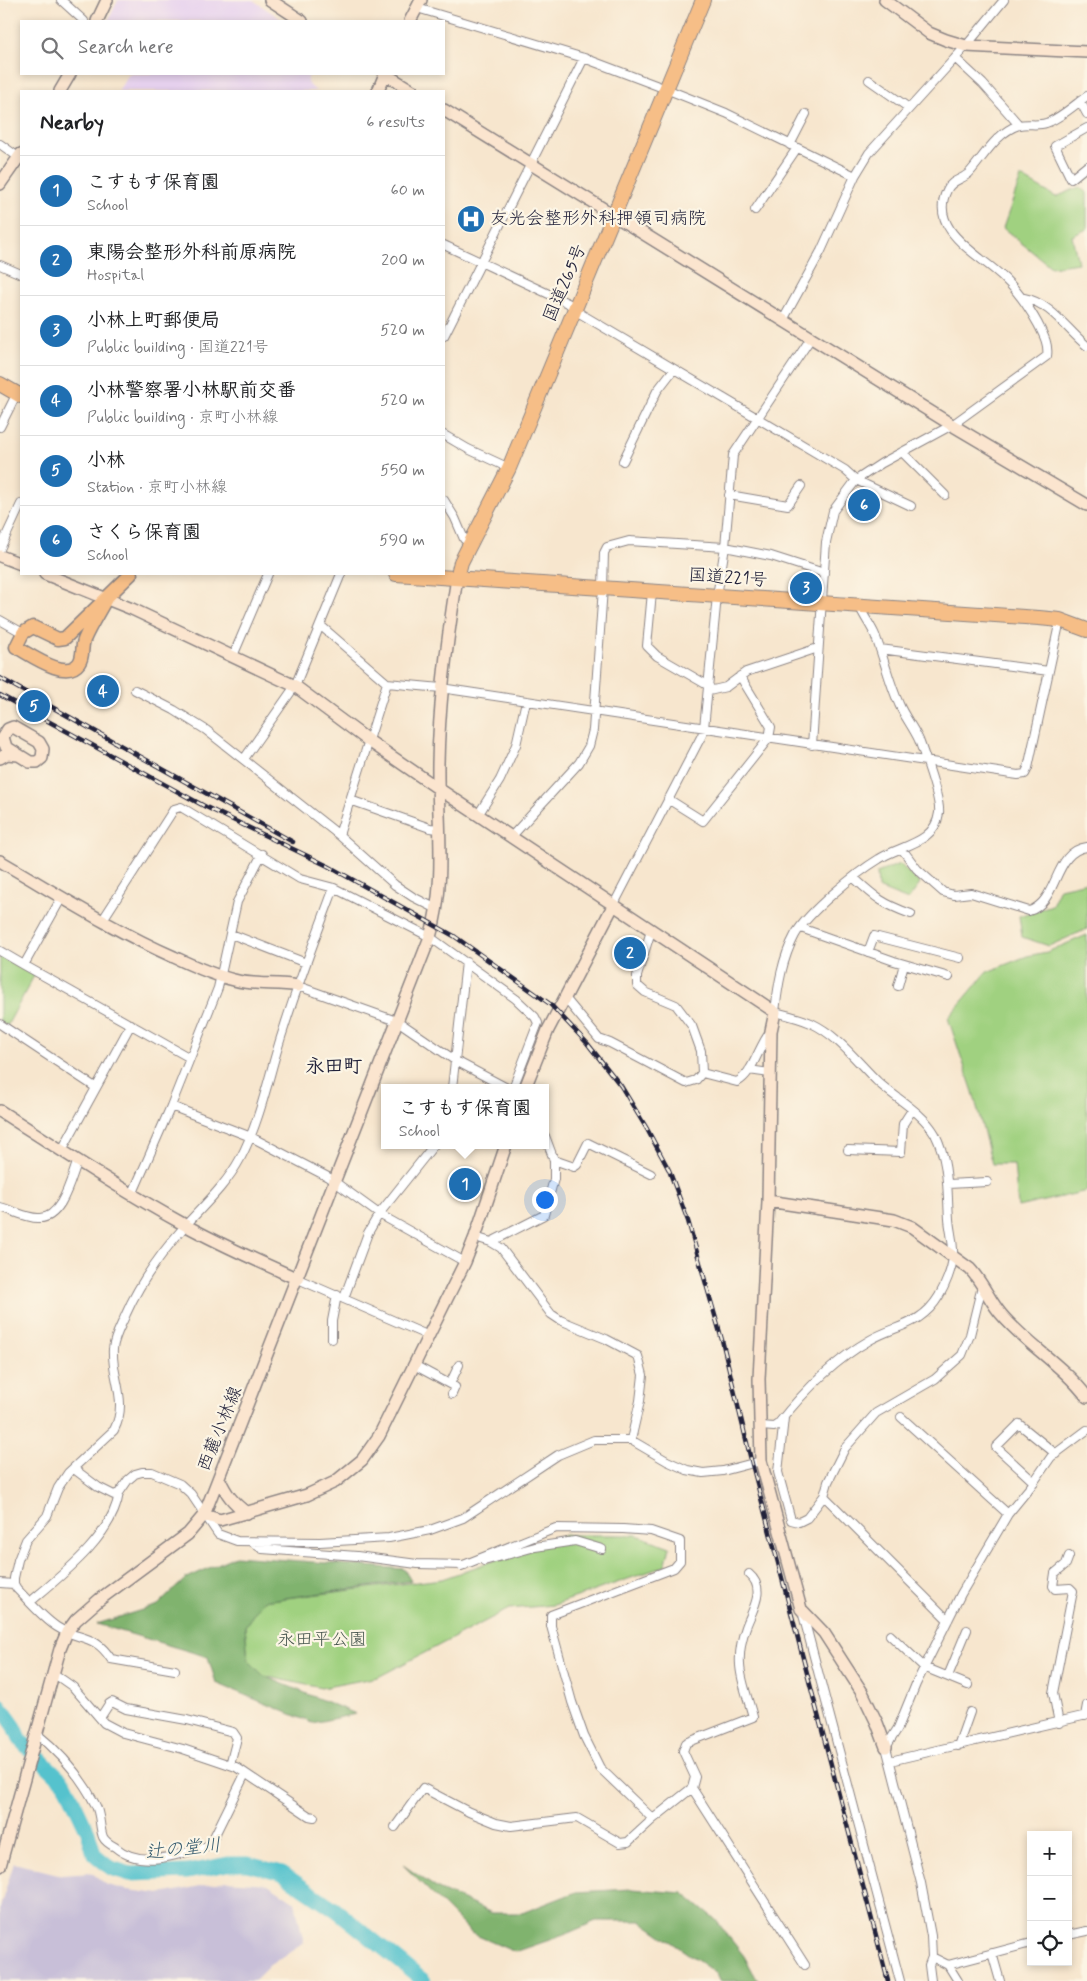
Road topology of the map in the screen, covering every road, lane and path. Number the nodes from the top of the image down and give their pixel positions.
1 (61, 0) edge
2 (107, 0) edge
3 (270, 0) edge
4 (703, 0) edge
5 (885, 0) edge
6 (1004, 0) edge
7 (419, 4) edge
8 (83, 20) edge
9 (97, 20) edge
10 (300, 20) edge
11 (411, 20) edge
12 (966, 46) junction
13 (1087, 52) edge
14 (584, 58) junction
15 (955, 58) junction
16 (69, 75) edge
17 (385, 75) edge
18 (387, 75) edge
19 (869, 80) dead end
20 (666, 89) junction
21 (61, 90) edge
22 (378, 90) edge
23 (411, 90) edge
24 (1087, 96) edge
25 (1080, 101) junction
26 (909, 108) junction
27 (445, 111) edge
28 (806, 114) dead end
29 (1087, 114) edge
30 (1019, 125) junction
31 (1087, 128) edge
32 (0, 144) edge
33 (794, 146) junction
34 (20, 157) edge
35 (531, 164) junction
36 (1087, 166) edge
37 (855, 176) junction
38 (0, 184) edge
39 (755, 210) dead end
40 (614, 215) junction
41 (445, 245) edge
42 (481, 262) junction
43 (0, 265) edge
44 (20, 274) edge
45 (1024, 298) junction
46 (575, 308) junction
47 (784, 320) junction
48 (445, 334) edge
49 (812, 338) junction
50 (1087, 346) edge
51 (674, 369) junction
52 (0, 384) edge
53 (19, 395) edge
54 (758, 418) junction
55 (952, 426) junction
56 (0, 427) edge
57 (445, 436) edge
58 (902, 452) junction
59 (623, 461) dead end
60 (509, 468) junction
61 (856, 480) junction
62 (801, 486) dead end
63 (729, 495) junction
64 (945, 495) dead end
65 (445, 502) edge
66 (1087, 505) edge
67 (20, 506) edge
68 (911, 506) dead end
69 (470, 543) junction
70 (724, 547) junction
71 (0, 549) edge
72 (0, 556) edge
73 (20, 564) edge
74 (824, 573) junction
75 (47, 575) edge
76 (130, 575) edge
77 (268, 575) edge
78 (341, 575) edge
79 (411, 575) edge
80 (457, 578) junction
81 (603, 588) junction
82 (652, 592) junction
83 (717, 596) junction
84 (106, 599) junction
85 (822, 603) junction
86 (859, 605) junction
87 (0, 620) edge
88 (1060, 620) junction
89 (320, 625) junction
90 (1087, 630) edge
91 (23, 633) junction
92 (818, 648) junction
93 (880, 649) junction
94 (233, 656) junction
95 (1049, 671) junction
96 (740, 676) junction
97 (387, 683) junction
98 (296, 686) junction
99 (441, 688) junction
100 (709, 688) junction
101 (134, 690) dead end
102 (526, 701) junction
103 (594, 711) junction
104 (704, 728) junction
105 (769, 738) junction
106 (2, 739) edge
107 (368, 741) junction
108 (812, 745) junction
109 (18, 755) junction
110 (0, 758) edge
111 (244, 759) junction
112 (925, 762) junction
113 (439, 789) junction
114 (668, 799) junction
115 (350, 800) junction
116 (478, 815) junction
117 (439, 829) junction
118 (339, 835) junction
119 (511, 836) junction
120 (1087, 847) edge
121 (902, 849) junction
122 (262, 854) junction
123 (0, 861) edge
124 (854, 878) junction
125 (334, 888) junction
126 (62, 897) junction
127 (613, 906) junction
128 (437, 909) junction
129 (912, 914) dead end
130 (102, 921) junction
131 (801, 928) junction
132 (651, 931) junction
133 (230, 934) junction
134 (430, 937) junction
135 (0, 951) edge
136 (868, 952) junction
137 (960, 958) dead end
138 (466, 962) junction
139 (306, 963) junction
140 (904, 964) junction
141 (24, 965) junction
142 (220, 976) junction
143 (949, 977) dead end
144 (298, 986) junction
145 (898, 986) dead end
146 (565, 998) junction
147 (775, 1012) junction
148 (399, 1022) junction
149 (0, 1024) edge
150 (130, 1024) junction
151 (771, 1031) junction
152 (190, 1058) junction
153 (456, 1061) junction
154 (749, 1070) junction
155 (702, 1073) junction
156 (770, 1073) junction
157 (453, 1084) edge
158 (499, 1084) edge
159 (514, 1084) edge
160 (527, 1084) edge
161 (96, 1087) junction
162 (171, 1106) junction
163 (912, 1110) junction
164 (0, 1111) edge
165 (251, 1136) junction
166 (549, 1147) edge
167 (431, 1149) edge
168 (505, 1149) edge
169 (62, 1150) junction
170 (848, 1150) dead end
171 (78, 1160) junction
172 (554, 1160) junction
173 (651, 1174) dead end
174 (987, 1182) dead end
175 (335, 1183) junction
176 (948, 1184) junction
177 (132, 1195) junction
178 (768, 1201) junction
179 (0, 1207) edge
180 (379, 1214) junction
181 (185, 1225) junction
182 (475, 1237) junction
183 (491, 1242) junction
184 (953, 1258) junction
185 (464, 1262) junction
186 (298, 1279) junction
187 (982, 1286) junction
188 (341, 1297) junction
189 (429, 1336) junction
190 (332, 1339) dead end
191 (414, 1365) junction
192 (459, 1365) dead end
193 (450, 1384) junction
194 (452, 1394) dead end
195 (1087, 1397) edge
196 (784, 1417) junction
197 (901, 1417) dead end
198 (761, 1426) junction
199 (1087, 1430) edge
200 (631, 1440) junction
201 (1056, 1454) junction
202 (761, 1461) junction
203 (74, 1469) junction
204 (219, 1478) junction
205 (1034, 1482) junction
206 (119, 1493) junction
207 (824, 1496) junction
208 (247, 1513) junction
209 (1008, 1514) junction
210 (204, 1516) junction
211 (250, 1541) junction
212 (602, 1550) dead end
213 (1070, 1556) dead end
214 (461, 1566) junction
215 (749, 1574) dead end
216 (0, 1583) edge
217 (14, 1584) junction
218 (30, 1602) junction
219 (801, 1609) junction
220 (948, 1620) junction
221 (967, 1630) dead end
222 (67, 1632) junction
223 (890, 1635) dead end
224 (924, 1667) junction
225 (176, 1670) dead end
226 (53, 1673) junction
227 (948, 1676) junction
228 (968, 1685) dead end
229 (1087, 1705) edge
230 (970, 1712) dead end
231 (1086, 1716) edge
232 (100, 1718) junction
233 (1059, 1723) junction
234 (36, 1733) junction
235 (958, 1746) junction
236 (886, 1748) junction
237 (890, 1761) junction
238 (230, 1766) junction
239 (245, 1774) junction
240 (692, 1788) junction
241 (314, 1817) dead end
242 (653, 1819) junction
243 (395, 1827) dead end
244 (1, 1860) edge
245 (1087, 1931) edge
246 (1072, 1934) edge
247 (1027, 1944) edge
248 (992, 1953) junction
249 (932, 1957) junction
250 (805, 1965) dead end
251 (948, 1965) junction
252 (900, 1981) edge
253 (931, 1981) edge
254 (958, 1981) edge
255 (1000, 1981) edge

1 - 8 street
2 - 9 street
3 - 10 street
4 - 20 highway, 国道265号
5 - 12 street
6 - 12 street
7 - 11 street
7 - 14 street
12 - 13 street
12 - 15 street
14 - 20 street
14 - 35 street
15 - 26 street
15 - 30 street
16 - 21 street
17 - 22 street
18 - 23 street
19 - 26 street
20 - 33 street
20 - 40 highway, 国道265号
24 - 25 street
25 - 29 street
25 - 30 street
26 - 37 street
27 - 35 street
28 - 33 street
30 - 45 street
31 - 36 street
32 - 34 street
33 - 37 street
33 - 39 street
34 - 38 street
35 - 40 street
35 - 42 street
37 - 47 street
40 - 46 highway, 国道265号
40 - 47 street
41 - 42 street
42 - 46 street
42 - 48 street
43 - 44 street
45 - 50 street
45 - 55 street
46 - 51 street
46 - 60 highway, 国道265号
47 - 49 street
49 - 54 street
49 - 55 street
51 - 54 street
51 - 59 street
52 - 53 highway
53 - 56 street
54 - 61 street
54 - 63 street
55 - 58 street
55 - 66 street
57 - 60 street
58 - 61 street
58 - 64 street
60 - 69 highway, 国道265号
61 - 68 street
61 - 74 street
62 - 63 street
63 - 70 street
65 - 69 street
67 - 71 street
69 - 80 highway, 国道265号
70 - 74 street
70 - 81 street
70 - 83 street
72 - 73 street
74 - 85 street
75 - 84 street
76 - 84 main road
77 - 94 street
78 - 89 street
79 - 80 highway, 国道221号
80 - 81 highway, 国道221号
80 - 99 street, 西麓小林線
81 - 82 highway, 国道221号
81 - 103 street
82 - 83 highway, 国道221号
82 - 100 street
83 - 85 highway, 国道221号
83 - 100 street
84 - 91 main road
84 - 91 main road
84 - 94 street
85 - 86 highway, 国道221号
85 - 92 street
86 - 88 highway, 国道221号
86 - 93 street
87 - 91 street
88 - 90 highway, 国道221号
88 - 95 street
89 - 97 street
89 - 98 street
92 - 96 street
92 - 108 street
93 - 95 street
93 - 112 street
94 - 98 street
95 - 112 street
96 - 100 street
96 - 105 street
97 - 99 street
97 - 107 street
98 - 107 street
98 - 111 street
99 - 102 street
99 - 113 street, 西麓小林線
100 - 104 street
101 - 111 street
102 - 103 street
102 - 116 street
103 - 104 street
103 - 119 street
104 - 105 street
104 - 114 street
105 - 108 street
105 - 114 street
106 - 109 street
106 - 109 street
107 - 113 street
107 - 115 street
108 - 112 street
109 - 110 street
111 - 118 street
112 - 121 street
113 - 116 street
113 - 117 street, 西麓小林線
114 - 127 street
115 - 117 street
115 - 118 street
116 - 119 street
117 - 128 street, 西麓小林線
118 - 128 street
119 - 127 street
120 - 121 street
121 - 124 street
122 - 125 street
122 - 130 street
122 - 133 street
123 - 126 street
124 - 129 street
124 - 131 street
125 - 134 street
125 - 139 street
126 - 130 street
126 - 141 street
127 - 132 street
127 - 146 street
128 - 134 street, 西麓小林線
130 - 142 street
131 - 136 street
131 - 147 street
132 - 147 street
132 - 155 street
133 - 139 street
133 - 142 street
134 - 138 street
134 - 148 street, 西麓小林線
135 - 141 street
136 - 137 street
136 - 140 street
138 - 153 street
138 - 159 street
139 - 144 street
140 - 143 street
140 - 145 street
141 - 150 street
142 - 144 street
142 - 152 street
144 - 148 street
144 - 165 street
146 - 155 street
146 - 160 street
147 - 151 street
147 - 163 street
148 - 153 street
148 - 175 street, 西麓小林線
149 - 161 street
150 - 152 street
150 - 161 street
151 - 154 street
151 - 156 street
152 - 162 street
153 - 157 street
153 - 158 street
154 - 155 street
154 - 156 street
156 - 178 street
161 - 169 street
162 - 165 street
162 - 177 street
163 - 170 street
163 - 176 street
164 - 169 street
165 - 175 street
165 - 181 street
166 - 172 street
167 - 180 street
168 - 182 street
169 - 171 street
171 - 177 street
171 - 179 street
172 - 173 street
172 - 183 street
174 - 176 street
175 - 180 street
175 - 186 street, 西麓小林線
176 - 184 street
177 - 181 street
178 - 184 street
178 - 198 street
180 - 185 street
180 - 188 street
181 - 186 street
181 - 203 street
182 - 183 street
182 - 185 street
183 - 200 street
184 - 187 street
184 - 196 street
185 - 189 street
186 - 188 street
186 - 204 street, 西麓小林線
187 - 195 street
187 - 207 street
188 - 189 street
188 - 190 street
189 - 191 street
191 - 193 street
191 - 208 street
192 - 193 street
193 - 194 street
196 - 198 street
196 - 207 street
197 - 209 street
198 - 202 street
199 - 201 street
200 - 202 street
200 - 211 street
201 - 205 street
201 - 205 street
202 - 219 street
203 - 206 street
203 - 217 street
204 - 208 street
204 - 210 street, 西麓小林線
205 - 209 street
206 - 210 street
206 - 218 street
207 - 220 street
208 - 210 street
209 - 220 street
210 - 211 street
210 - 222 street, 西麓小林線
211 - 214 street
212 - 214 street
213 - 233 street
214 - 242 street
215 - 240 street
216 - 217 street
217 - 218 street
218 - 222 street
219 - 236 street
219 - 252 street
220 - 224 street
221 - 227 street
222 - 225 street
222 - 226 street, 西麓小林線
223 - 224 street
224 - 227 street
224 - 236 street
226 - 232 street
226 - 234 street, 西麓小林線
227 - 228 street
229 - 231 street
230 - 235 street
231 - 233 street
232 - 238 street
232 - 238 street
233 - 235 street
234 - 239 street
234 - 244 street, 西麓小林線
235 - 237 street
236 - 237 street
237 - 249 street
238 - 239 street
239 - 241 street
240 - 242 street
240 - 250 street
242 - 243 street
245 - 246 street
247 - 248 street
248 - 251 street
248 - 255 street
249 - 251 street
249 - 253 street
251 - 254 street

